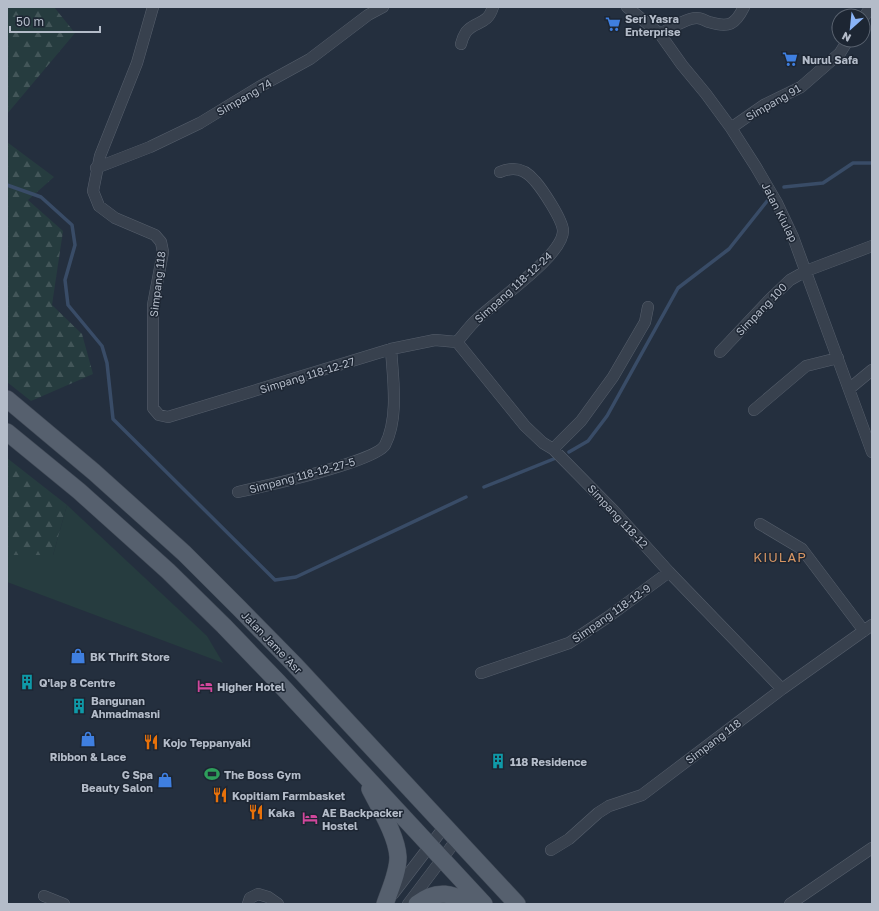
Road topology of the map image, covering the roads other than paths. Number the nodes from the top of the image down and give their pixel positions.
1 (153, 7) edge
2 (383, 7) edge
3 (493, 7) edge
4 (627, 7) edge
5 (744, 7) edge
6 (660, 34) junction
7 (461, 44) dead end
8 (843, 48) edge
9 (731, 128) junction
10 (96, 168) junction
11 (500, 172) dead end
12 (872, 246) edge
13 (806, 271) junction
14 (648, 307) dead end
15 (457, 342) junction
16 (391, 349) junction
17 (720, 352) dead end
18 (838, 358) junction
19 (872, 370) edge
20 (848, 389) junction
21 (7, 399) edge
22 (754, 410) dead end
23 (159, 414) joint
24 (7, 432) edge
25 (553, 449) junction
26 (872, 452) edge
27 (238, 492) dead end
28 (760, 524) dead end
29 (669, 572) junction
30 (868, 628) edge
31 (481, 673) dead end
32 (782, 689) junction
33 (360, 769) junction
34 (445, 826) junction
35 (457, 839) junction
36 (430, 845) junction
37 (872, 848) edge
38 (551, 850) dead end
39 (443, 858) junction
40 (44, 896) dead end
41 (64, 904) edge
42 (248, 904) edge
43 (278, 904) edge
44 (385, 904) edge
45 (408, 904) edge
46 (417, 904) edge
47 (474, 904) edge
48 (484, 904) edge
49 (517, 904) edge
50 (790, 904) edge

1 - 10 street, Simpang 118
2 - 10 street, Simpang 74
3 - 7 street
4 - 6 street, Jalan Kiulap
5 - 6 street
6 - 9 street, Jalan Kiulap
8 - 9 street, Simpang 91
9 - 13 street, Jalan Kiulap
10 - 23 street, Simpang 118
11 - 15 street, Simpang 118-12-24
12 - 13 street, Simpang 100
13 - 17 street, Simpang 100
13 - 18 street, Jalan Kiulap
14 - 25 street
15 - 16 street, Simpang 118-12-27
15 - 25 street, Simpang 118-12
16 - 23 street, Simpang 118-12-27
16 - 27 street, Simpang 118-12-27-5
18 - 20 street, Jalan Kiulap
18 - 22 street
19 - 20 street
20 - 26 street, Jalan Kiulap
21 - 34 main road, Jalan Jame 'Asr
24 - 33 main road
25 - 29 street, Simpang 118-12
28 - 30 street
29 - 31 street, Simpang 118-12-9
29 - 32 street, Simpang 118-12
30 - 32 street, Simpang 118
32 - 38 street, Simpang 118
33 - 36 main road
33 - 44 main road
34 - 35 main road, Jalan Jame 'Asr
34 - 36 street
35 - 39 street
35 - 49 main road, Jalan Jame 'Asr
36 - 39 main road
36 - 44 street
37 - 50 street
39 - 45 street
39 - 48 main road
40 - 41 street
42 - 43 street
46 - 47 main road

